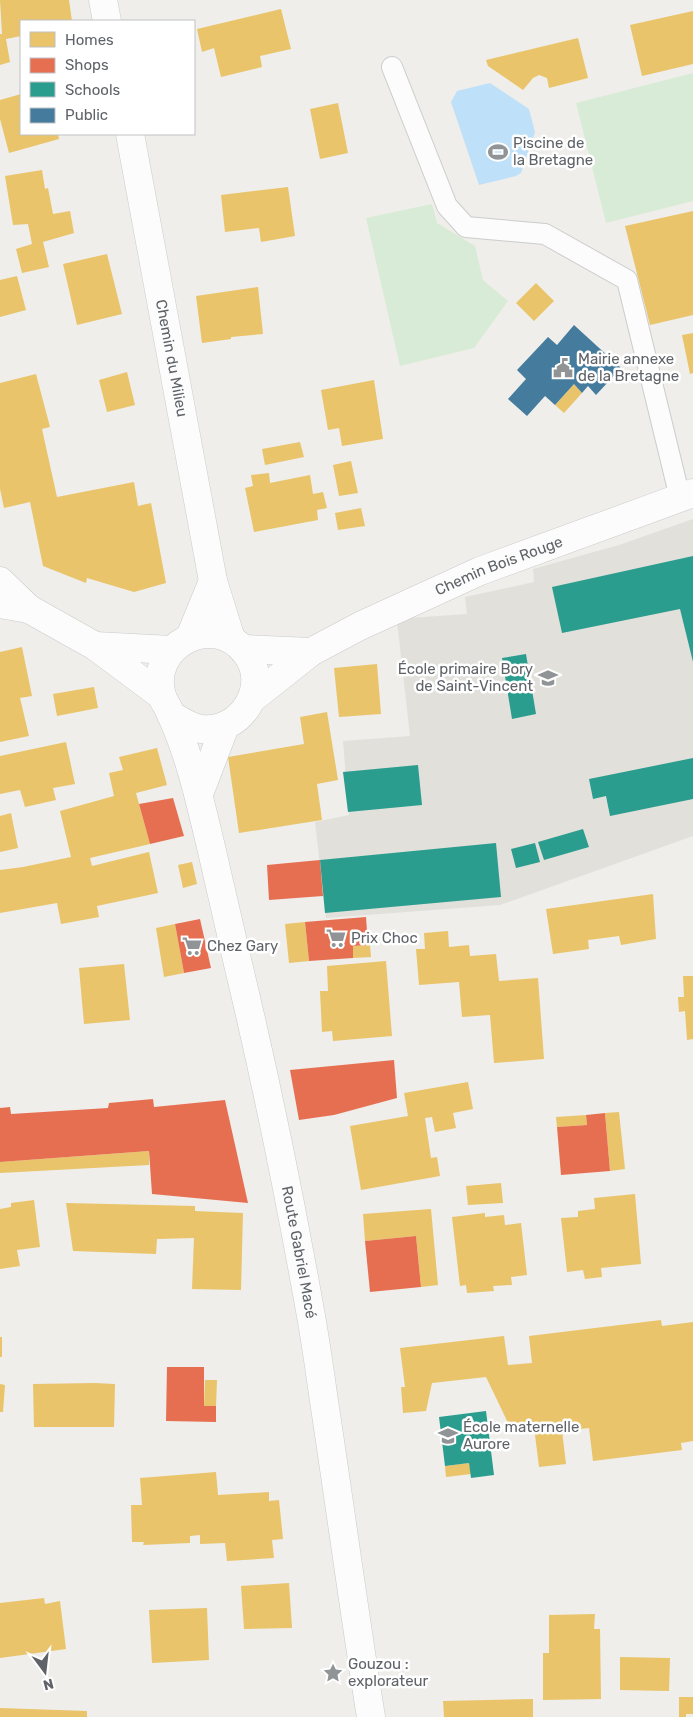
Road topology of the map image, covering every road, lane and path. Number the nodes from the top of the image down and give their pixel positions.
1 (103, 0) edge
2 (107, 20) edge
3 (392, 67) dead end
4 (130, 135) edge
5 (687, 495) edge
6 (0, 581) edge
7 (213, 581) junction
8 (0, 604) edge
9 (29, 609) junction
10 (181, 643) junction
11 (238, 644) junction
12 (95, 646) junction
13 (311, 652) junction
14 (252, 698) junction
15 (166, 706) junction
16 (225, 726) junction
17 (199, 794) junction
18 (371, 1717) edge

1 - 2 street
3 - 5 lane
4 - 7 street, Chemin du Milieu
5 - 13 street, Chemin Bois Rouge
6 - 9 street
7 - 10 street
7 - 11 street, Chemin du Milieu
8 - 9 street
9 - 12 street
10 - 11 street
10 - 12 street
10 - 15 street
11 - 13 street
11 - 14 street
12 - 15 street
13 - 14 street, Chemin Bois Rouge
14 - 16 street
15 - 16 street
15 - 17 street, Route Gabriel Macé
16 - 17 street
17 - 18 street, Route Gabriel Macé

